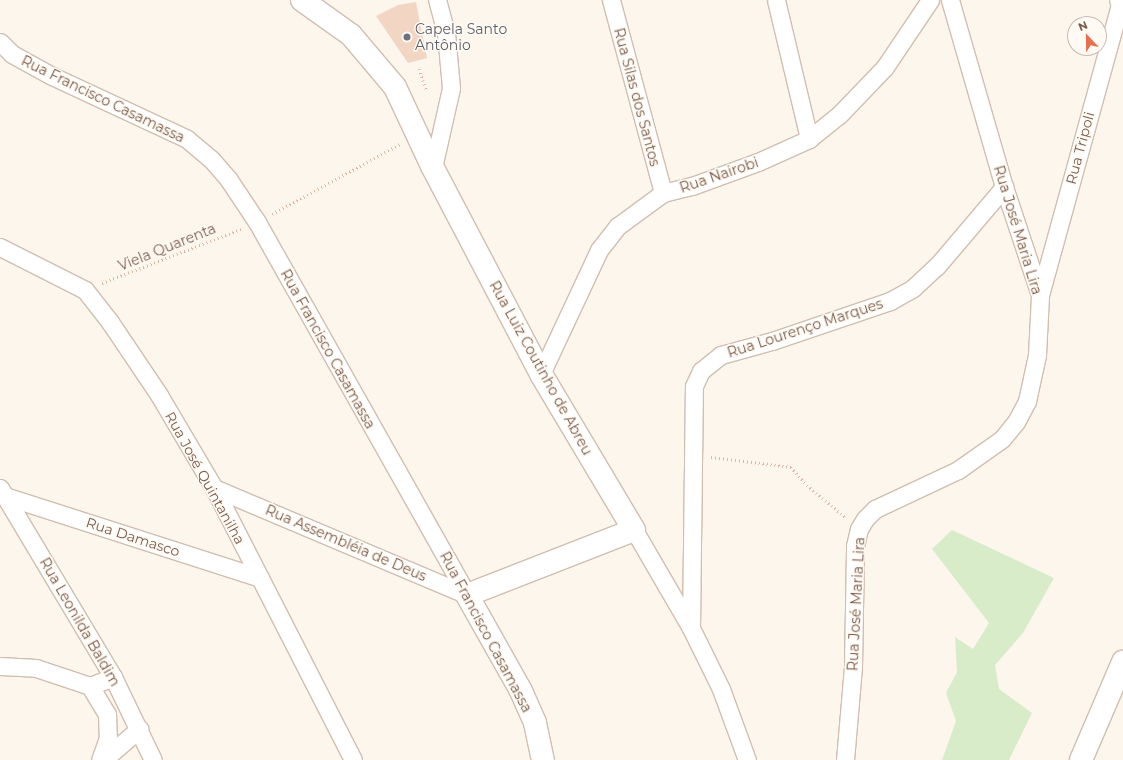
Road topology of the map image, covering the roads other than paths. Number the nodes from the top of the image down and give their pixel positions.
1 (302, 0) edge
2 (437, 0) edge
3 (611, 0) edge
4 (776, 0) edge
5 (930, 0) edge
6 (950, 0) edge
7 (1121, 0) edge
8 (1123, 5) edge
9 (0, 42) edge
10 (809, 139) junction
11 (433, 168) junction
12 (1004, 187) junction
13 (663, 193) junction
14 (0, 247) edge
15 (1040, 295) junction
16 (541, 374) junction
17 (214, 488) junction
18 (3, 492) edge
19 (634, 530) junction
20 (260, 578) junction
21 (467, 595) junction
22 (690, 628) junction
23 (1123, 662) edge
24 (0, 666) edge
25 (113, 677) junction
26 (90, 686) junction
27 (139, 729) junction
28 (102, 760) edge
29 (153, 760) edge
30 (353, 760) edge
31 (543, 760) edge
32 (747, 760) edge
33 (845, 760) edge
34 (1081, 760) edge

1 - 11 street, Rua Luiz Coutinho de Abreu
2 - 11 street
3 - 13 street, Rua Silas dos Santos
4 - 10 street
5 - 10 street, Rua Nairobi
6 - 12 street, Rua José Maria Lira
7 - 8 street
7 - 15 street, Rua Tripoli
9 - 21 street, Rua Francisco Casamassa
10 - 13 street, Rua Nairobi
11 - 16 street, Rua Luiz Coutinho de Abreu
12 - 15 street, Rua José Maria Lira
12 - 22 street, Rua Lourenço Marques
13 - 16 street, Rua Nairobi
14 - 17 street, Rua José Quintanilha
15 - 33 street, Rua José Maria Lira
16 - 19 street, Rua Luiz Coutinho de Abreu
17 - 20 street, Rua José Quintanilha
17 - 21 street, Rua Assembléia de Deus
18 - 20 street, Rua Damasco
18 - 25 street, Rua Leonilda Baldim
19 - 21 street
19 - 22 street, Rua Luiz Coutinho de Abreu
20 - 30 street, Rua José Quintanilha
21 - 31 street, Rua Francisco Casamassa
22 - 32 street, Rua Luiz Coutinho de Abreu
23 - 34 street
24 - 26 street
25 - 26 street
25 - 27 street, Rua Leonilda Baldim
26 - 28 street
27 - 28 street
27 - 29 street, Rua Leonilda Baldim

